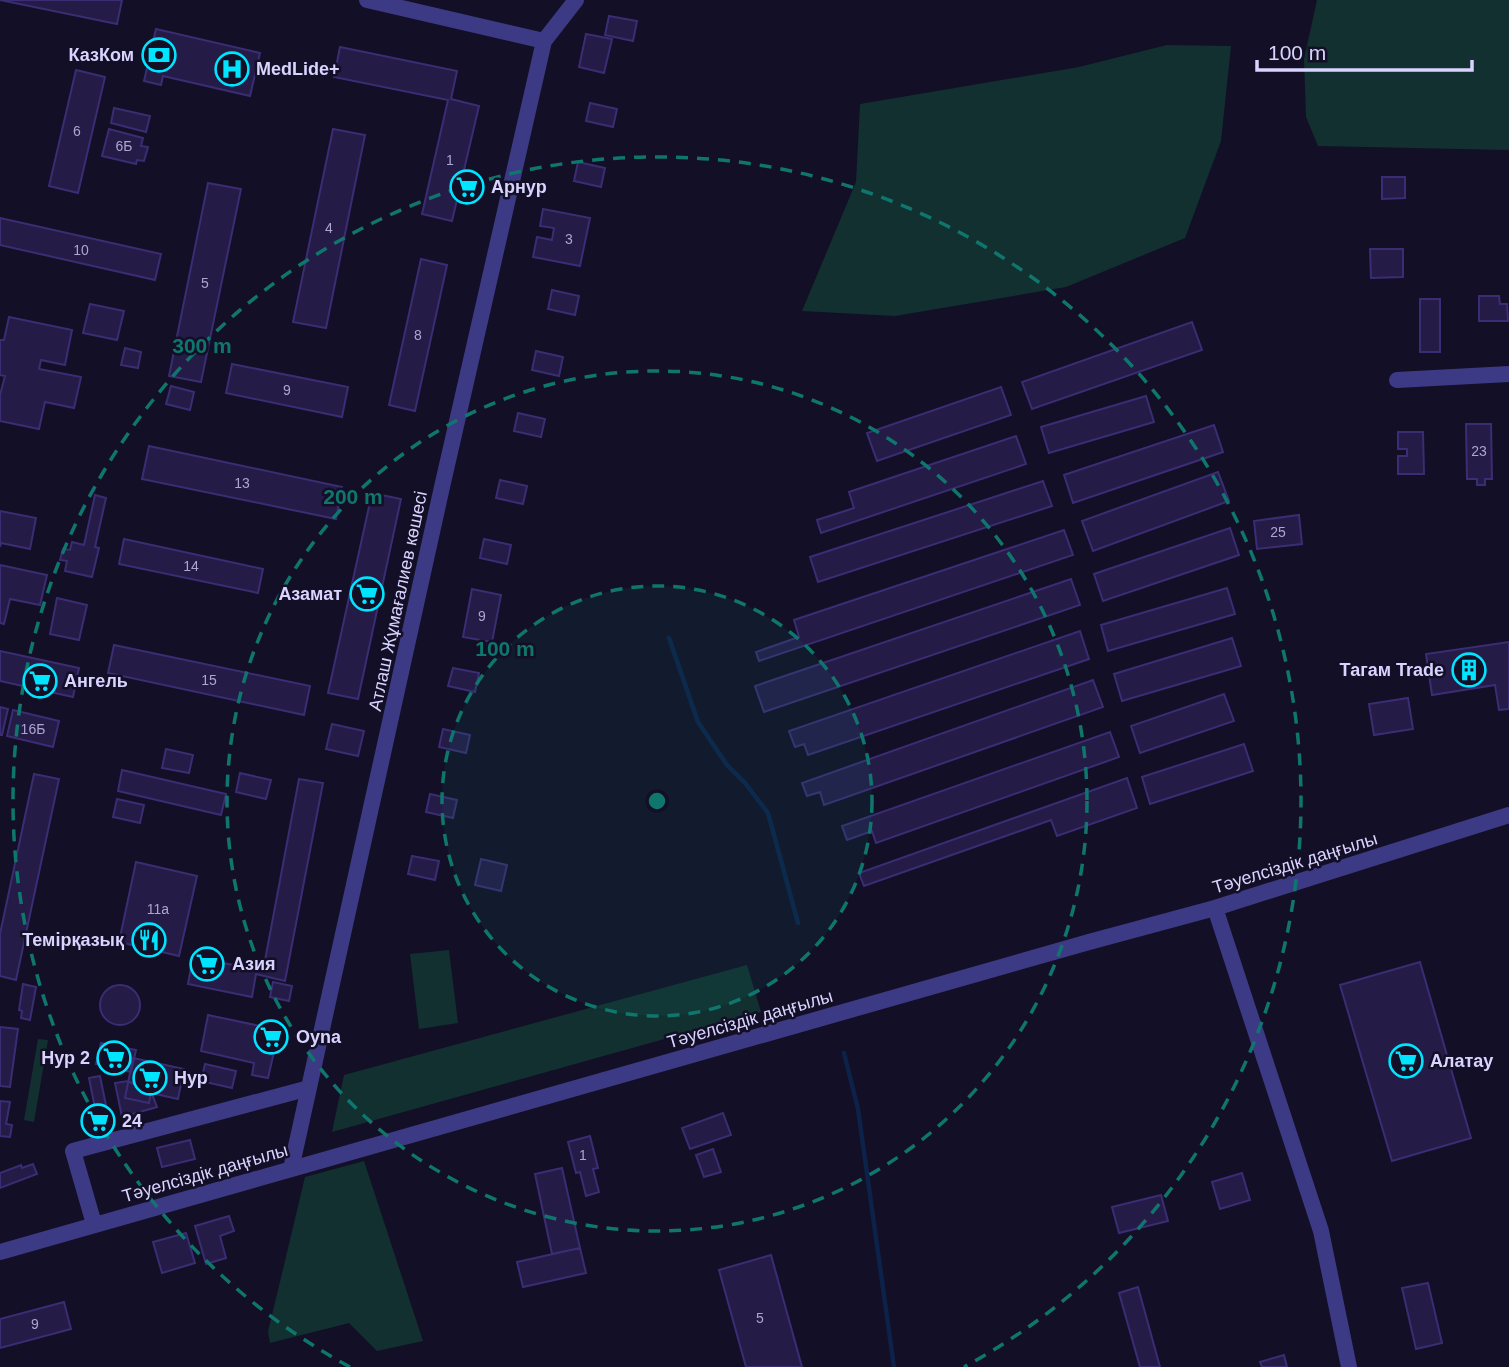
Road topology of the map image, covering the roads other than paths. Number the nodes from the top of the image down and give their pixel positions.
1 (367, 0) edge
2 (576, 0) edge
3 (544, 41) junction
4 (1509, 373) edge
5 (1397, 380) dead end
6 (1509, 815) edge
7 (1215, 908) junction
8 (309, 1088) junction
9 (291, 1170) junction
10 (94, 1224) junction
11 (0, 1252) edge
12 (1349, 1367) edge

1 - 3 street
2 - 3 street
3 - 8 street, Атлаш Жұмағалиев көшесі
4 - 5 street
6 - 7 street, Тәуелсіздік даңғылы
7 - 9 street, Тәуелсіздік даңғылы
7 - 12 street
8 - 9 street, Атлаш Жұмағалиев көшесі
8 - 10 street
9 - 10 street, Тәуелсіздік даңғылы
10 - 11 street, Тәуелсіздік даңғылы

